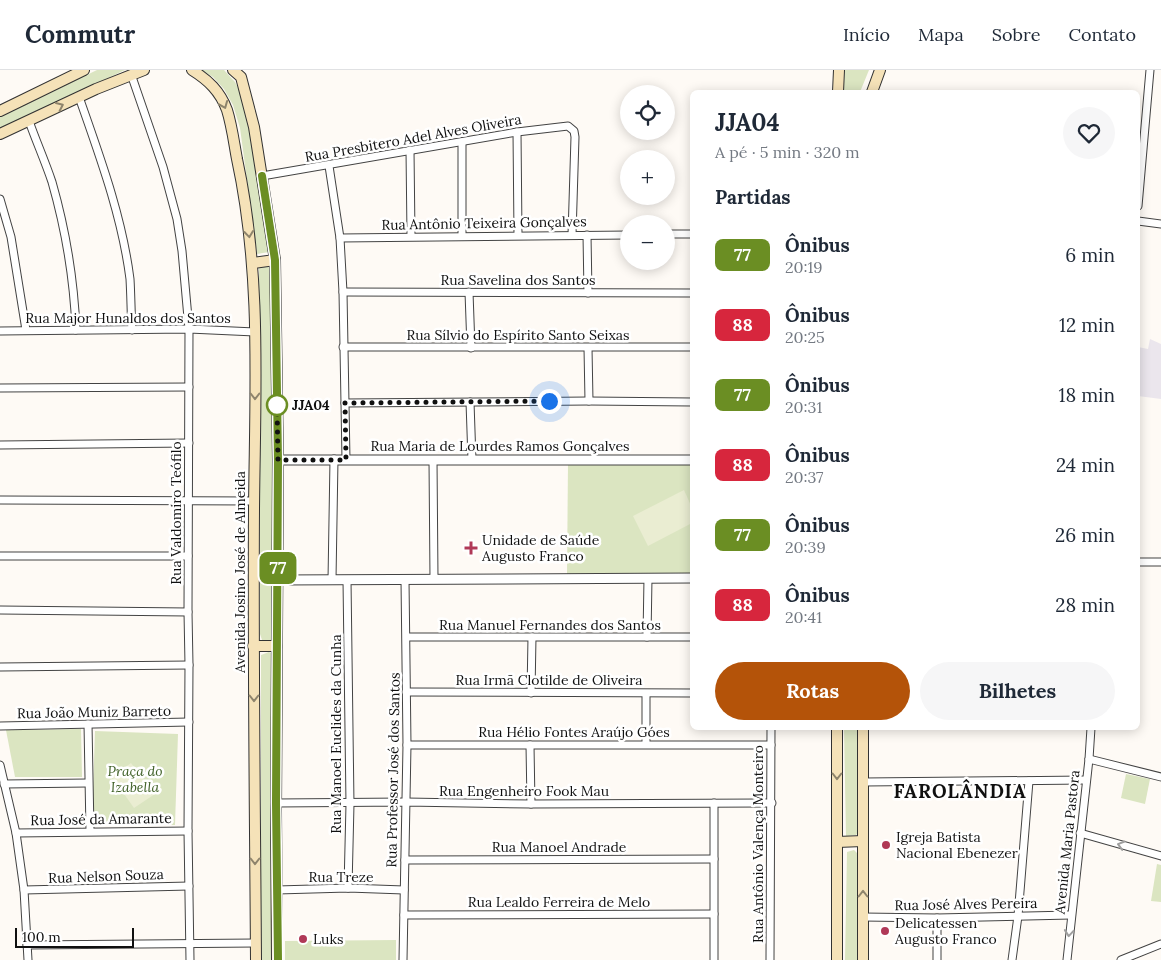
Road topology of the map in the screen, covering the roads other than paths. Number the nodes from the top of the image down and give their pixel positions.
1 (84, 70) edge
2 (144, 70) edge
3 (192, 70) edge
4 (233, 70) edge
5 (839, 70) edge
6 (880, 70) edge
7 (1150, 70) edge
8 (131, 74) junction
9 (240, 74) edge
10 (838, 90) edge
11 (873, 90) edge
12 (79, 97) junction
13 (1142, 109) edge
14 (0, 111) edge
15 (28, 121) junction
16 (517, 132) junction
17 (0, 134) edge
18 (462, 142) junction
19 (410, 150) junction
20 (1140, 158) edge
21 (329, 166) junction
22 (262, 176) junction
23 (0, 200) edge
24 (1140, 221) edge
25 (1161, 224) edge
26 (620, 234) edge
27 (675, 234) edge
28 (690, 234) edge
29 (518, 235) junction
30 (572, 235) junction
31 (587, 235) junction
32 (411, 236) junction
33 (462, 236) junction
34 (340, 238) junction
35 (275, 260) junction
36 (253, 262) junction
37 (343, 292) junction
38 (469, 292) junction
39 (588, 293) junction
40 (690, 293) edge
41 (189, 329) junction
42 (26, 330) junction
43 (76, 330) junction
44 (132, 330) junction
45 (0, 331) edge
46 (255, 332) junction
47 (343, 347) junction
48 (690, 347) edge
49 (471, 348) junction
50 (588, 348) junction
51 (189, 387) junction
52 (0, 388) edge
53 (588, 401) junction
54 (470, 402) junction
55 (690, 402) edge
56 (345, 403) junction
57 (189, 443) junction
58 (0, 445) edge
59 (334, 459) junction
60 (278, 460) junction
61 (346, 460) junction
62 (433, 460) junction
63 (472, 460) junction
64 (690, 460) edge
65 (0, 500) edge
66 (188, 500) junction
67 (254, 501) junction
68 (0, 556) edge
69 (188, 556) junction
70 (1140, 562) edge
71 (1161, 562) edge
72 (648, 578) junction
73 (690, 578) edge
74 (434, 579) junction
75 (278, 580) junction
76 (332, 580) junction
77 (347, 580) junction
78 (405, 580) junction
79 (0, 610) edge
80 (188, 612) junction
81 (407, 637) junction
82 (532, 637) junction
83 (647, 637) junction
84 (690, 637) edge
85 (253, 646) junction
86 (277, 646) junction
87 (189, 665) junction
88 (0, 667) edge
89 (406, 692) junction
90 (532, 693) junction
91 (690, 693) edge
92 (646, 694) junction
93 (189, 722) junction
94 (88, 724) junction
95 (0, 726) edge
96 (771, 730) edge
97 (837, 730) edge
98 (863, 730) edge
99 (1090, 730) edge
100 (646, 744) junction
101 (407, 745) junction
102 (530, 745) junction
103 (771, 745) junction
104 (1089, 759) junction
105 (0, 765) edge
106 (1161, 776) edge
107 (1086, 780) junction
108 (1029, 781) junction
109 (864, 782) junction
110 (88, 783) junction
111 (4, 784) junction
112 (406, 802) junction
113 (772, 802) junction
114 (276, 803) junction
115 (714, 803) junction
116 (350, 804) junction
117 (530, 804) junction
118 (90, 831) junction
119 (188, 831) junction
120 (16, 833) junction
121 (1080, 833) junction
122 (863, 841) junction
123 (837, 842) junction
124 (1161, 856) edge
125 (714, 859) junction
126 (405, 860) junction
127 (189, 886) junction
128 (348, 888) junction
129 (24, 890) junction
130 (277, 890) junction
131 (404, 890) junction
132 (714, 914) junction
133 (404, 915) junction
134 (1071, 915) junction
135 (1018, 916) junction
136 (863, 917) junction
137 (937, 918) junction
138 (256, 943) junction
139 (190, 944) junction
140 (1161, 944) edge
141 (27, 945) junction
142 (28, 960) edge
143 (190, 960) edge
144 (256, 960) edge
145 (278, 960) edge
146 (403, 960) edge
147 (714, 960) edge
148 (770, 960) edge
149 (837, 960) edge
150 (863, 960) edge
151 (937, 960) edge
152 (1012, 960) edge
153 (1067, 960) edge
154 (1121, 960) edge

1 - 14 main road
2 - 8 main road
3 -> 36 main road, Avenida Josino José de Almeida
4 - 9 main road
5 - 10 main road
6 - 11 main road
7 - 13 street
8 - 12 main road
8 - 41 street, Rua Valdomiro Teófilo
9 - 22 main road
15 -> 12 main road
12 - 44 street
13 - 20 street
15 - 17 main road
15 - 43 street
16 - 18 street, Rua Presbitero Adel Alves Oliveira
16 - 29 street
16 - 30 street, Rua Presbitero Adel Alves Oliveira
18 - 19 street, Rua Presbitero Adel Alves Oliveira
18 - 33 street
19 - 21 street, Rua Presbitero Adel Alves Oliveira
19 - 32 street
21 - 22 street, Rua Presbitero Adel Alves Oliveira
21 - 34 street
22 - 35 main road
23 - 42 street
24 - 25 street
26 - 31 street, Rua Antônio Teixeira Gonçalves
27 - 28 street
29 - 30 street, Rua Antônio Teixeira Gonçalves
29 - 33 street, Rua Antônio Teixeira Gonçalves
30 - 31 street, Rua Antônio Teixeira Gonçalves
31 - 39 street
32 - 33 street, Rua Antônio Teixeira Gonçalves
32 - 34 street, Rua Antônio Teixeira Gonçalves
34 - 37 street
35 - 36 main road
35 - 60 main road
36 - 46 main road, Avenida Josino José de Almeida
37 - 38 street, Rua Savelina dos Santos
37 - 47 street
38 - 39 street, Rua Savelina dos Santos
38 - 49 street
39 - 40 street, Rua Savelina dos Santos
41 - 44 street, Rua Major Hunaldos dos Santos
41 - 46 street, Rua Major Hunaldos dos Santos
41 - 51 street, Rua Valdomiro Teófilo
42 - 43 street, Rua Major Hunaldos dos Santos
42 - 45 street, Rua Major Hunaldos dos Santos
43 - 44 street, Rua Major Hunaldos dos Santos
46 -> 67 main road, Avenida Josino José de Almeida
47 - 49 street, Rua Sílvio do Espírito Santo Seixas
47 - 56 street
48 - 50 street, Rua Sílvio do Espírito Santo Seixas
49 - 50 street, Rua Sílvio do Espírito Santo Seixas
50 - 53 street
51 - 52 street
51 - 57 street, Rua Valdomiro Teófilo
53 - 54 street
53 - 55 street
54 - 56 street
54 - 63 street
56 - 61 street
57 - 58 street
57 - 66 street, Rua Valdomiro Teófilo
59 - 60 street, Rua Maria de Lourdes Ramos Gonçalves
59 - 61 street, Rua Maria de Lourdes Ramos Gonçalves
59 - 76 street
60 - 75 main road
61 - 62 street, Rua Maria de Lourdes Ramos Gonçalves
62 - 63 street, Rua Maria de Lourdes Ramos Gonçalves
62 - 74 street
63 - 64 street, Rua Maria de Lourdes Ramos Gonçalves
65 - 66 street
66 - 67 street
66 - 69 street, Rua Valdomiro Teófilo
67 - 85 main road, Avenida Josino José de Almeida
68 - 69 street
69 - 80 street, Rua Valdomiro Teófilo
70 - 71 street
72 - 73 street
72 - 74 street
72 - 83 street
74 - 78 street
75 - 76 street
75 - 86 main road
76 - 77 street
77 - 78 street
77 - 116 street, Rua Manoel Euclides da Cunha
78 - 81 street, Rua Professor José dos Santos
79 - 80 street
80 - 87 street, Rua Valdomiro Teófilo
81 - 82 street, Rua Manuel Fernandes dos Santos
81 - 89 street, Rua Professor José dos Santos
82 - 83 street, Rua Manuel Fernandes dos Santos
82 - 90 street
83 - 84 street, Rua Manuel Fernandes dos Santos
85 - 86 main road
85 -> 138 main road, Avenida Josino José de Almeida
86 - 114 main road
87 - 88 street
87 - 93 street, Rua Valdomiro Teófilo
89 - 90 street, Rua Irmã Clotilde de Oliveira
89 - 101 street, Rua Professor José dos Santos
90 - 92 street, Rua Irmã Clotilde de Oliveira
91 - 92 street, Rua Irmã Clotilde de Oliveira
92 - 100 street
93 - 94 street, Rua João Muniz Barreto
93 - 119 street, Rua Valdomiro Teófilo
94 - 95 street, Rua João Muniz Barreto
94 - 110 street
96 - 103 street, Rua Antônio Valença Monteiro
97 -> 123 main road
98 - 109 main road
99 - 104 street, Avenida Maria Pastora
100 - 102 street, Rua Hélio Fontes Araújo Góes
100 - 103 street, Rua Hélio Fontes Araújo Góes
101 - 102 street, Rua Hélio Fontes Araújo Góes
101 - 112 street, Rua Professor José dos Santos
102 - 117 street
103 - 113 street, Rua Antônio Valença Monteiro
104 - 106 street
104 - 107 street, Avenida Maria Pastora
105 - 111 street
107 - 108 street
107 - 121 street, Avenida Maria Pastora
108 - 109 street
108 - 135 street
109 - 122 main road
110 - 111 street
110 - 118 street
111 - 120 street
112 - 116 street, Rua Engenheiro Fook Mau
112 - 117 street, Rua Engenheiro Fook Mau
112 - 126 street, Rua Professor José dos Santos
113 - 115 street, Rua Engenheiro Fook Mau
113 - 148 street, Rua Antônio Valença Monteiro
114 - 116 street, Rua Engenheiro Fook Mau
114 - 130 main road
115 - 117 street, Rua Engenheiro Fook Mau
115 - 125 street
116 - 128 street, Rua Manoel Euclides da Cunha
118 - 119 street, Rua José da Amarante
118 - 120 street, Rua José da Amarante
119 - 127 street, Rua Valdomiro Teófilo
120 - 129 street
124 -> 121 street
121 - 134 street, Avenida Maria Pastora
122 - 123 main road
136 -> 122 main road
123 - 149 main road
125 - 126 street, Rua Manoel Andrade
125 - 132 street
126 - 131 street, Rua Professor José dos Santos
127 - 129 street, Rua Nelson Souza
127 - 139 street, Rua Valdomiro Teófilo
128 - 130 street, Rua Treze
128 - 131 street, Rua Treze
129 - 141 street
130 - 145 main road
131 - 133 street, Rua Professor José dos Santos
132 - 133 street, Rua Lealdo Ferreira de Melo
132 - 147 street
133 - 146 street, Rua Professor José dos Santos
134 - 135 street, Rua José Alves Pereira
134 -> 153 street, Avenida Maria Pastora
135 - 137 street, Rua José Alves Pereira
135 - 152 street
136 - 137 street, Rua José Alves Pereira
136 - 150 main road
137 - 151 street
138 - 139 street
138 - 144 main road, Avenida Josino José de Almeida
139 - 141 street
139 - 143 street, Rua Valdomiro Teófilo
140 - 154 street
141 - 142 street

